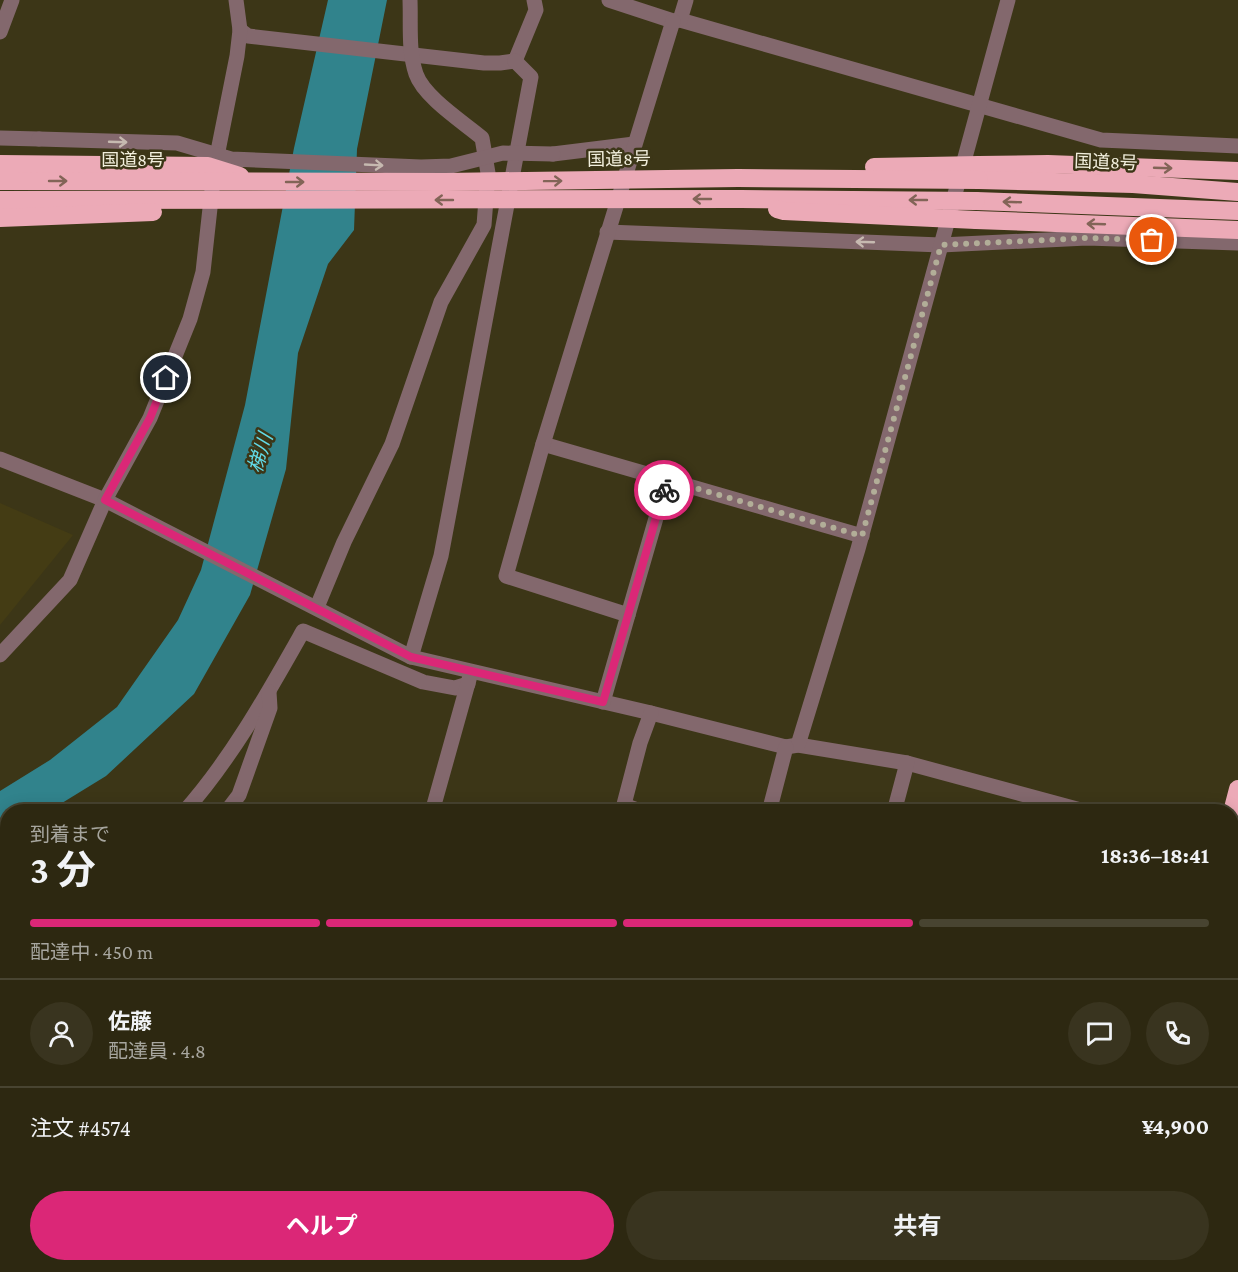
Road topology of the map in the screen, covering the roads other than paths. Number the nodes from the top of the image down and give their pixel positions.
1 (12, 0) edge
2 (410, 0) edge
3 (534, 0) edge
4 (609, 0) edge
5 (686, 0) edge
6 (1008, 0) edge
7 (241, 16) edge
8 (676, 20) junction
9 (0, 32) edge
10 (408, 53) junction
11 (515, 61) junction
12 (980, 106) junction
13 (0, 138) edge
14 (634, 144) junction
15 (1238, 146) edge
16 (0, 164) edge
17 (1238, 171) edge
18 (979, 172) junction
19 (0, 181) edge
20 (260, 182) junction
21 (1238, 192) edge
22 (741, 199) junction
23 (0, 200) edge
24 (268, 201) junction
25 (1238, 211) edge
26 (0, 218) edge
27 (1238, 230) edge
28 (608, 232) junction
29 (1238, 243) edge
30 (941, 245) junction
31 (543, 444) junction
32 (0, 459) edge
33 (667, 480) junction
34 (109, 503) junction
35 (862, 536) junction
36 (311, 605) junction
37 (628, 615) junction
38 (0, 655) edge
39 (411, 657) junction
40 (469, 677) junction
41 (269, 692) junction
42 (603, 702) junction
43 (651, 713) junction
44 (792, 746) junction
45 (907, 763) junction
46 (1238, 789) edge
47 (190, 804) edge
48 (232, 804) edge
49 (434, 804) edge
50 (624, 804) edge
51 (771, 804) edge
52 (896, 804) edge
53 (1058, 804) edge
54 (1234, 804) edge

1 - 9 street
2 - 10 street
3 - 11 street
4 - 8 street
5 - 8 street
6 - 12 street
7 - 10 street
7 - 34 street
8 - 12 street
8 - 14 street
10 - 11 street
10 - 36 street
11 - 39 street
12 - 15 street
12 - 30 street
13 -> 14 street, bridge
14 - 28 street
16 - 20 highway, bridge
18 -> 17 highway
20 -> 18 highway, 国道8号, bridge
18 - 21 highway, 国道8号
19 -> 20 highway, 国道8号, bridge
22 -> 24 highway, bridge
25 -> 22 highway, bridge
27 -> 22 highway, bridge
23 - 24 highway, bridge
24 - 26 highway, bridge
30 -> 28 street
28 - 31 street
29 - 30 street
30 - 35 street
31 - 33 street
31 - 37 street
32 - 34 street
33 - 35 street
33 - 37 street
34 - 36 street
34 - 38 street
35 - 44 street
36 - 39 street
37 - 42 street
39 - 40 street
40 - 41 street
40 - 42 street
40 - 49 street
41 - 47 street
41 - 48 street
42 - 43 street
43 - 44 street
43 - 50 street
44 - 45 street
44 - 51 street
45 - 52 street
45 - 53 street
46 - 54 highway

